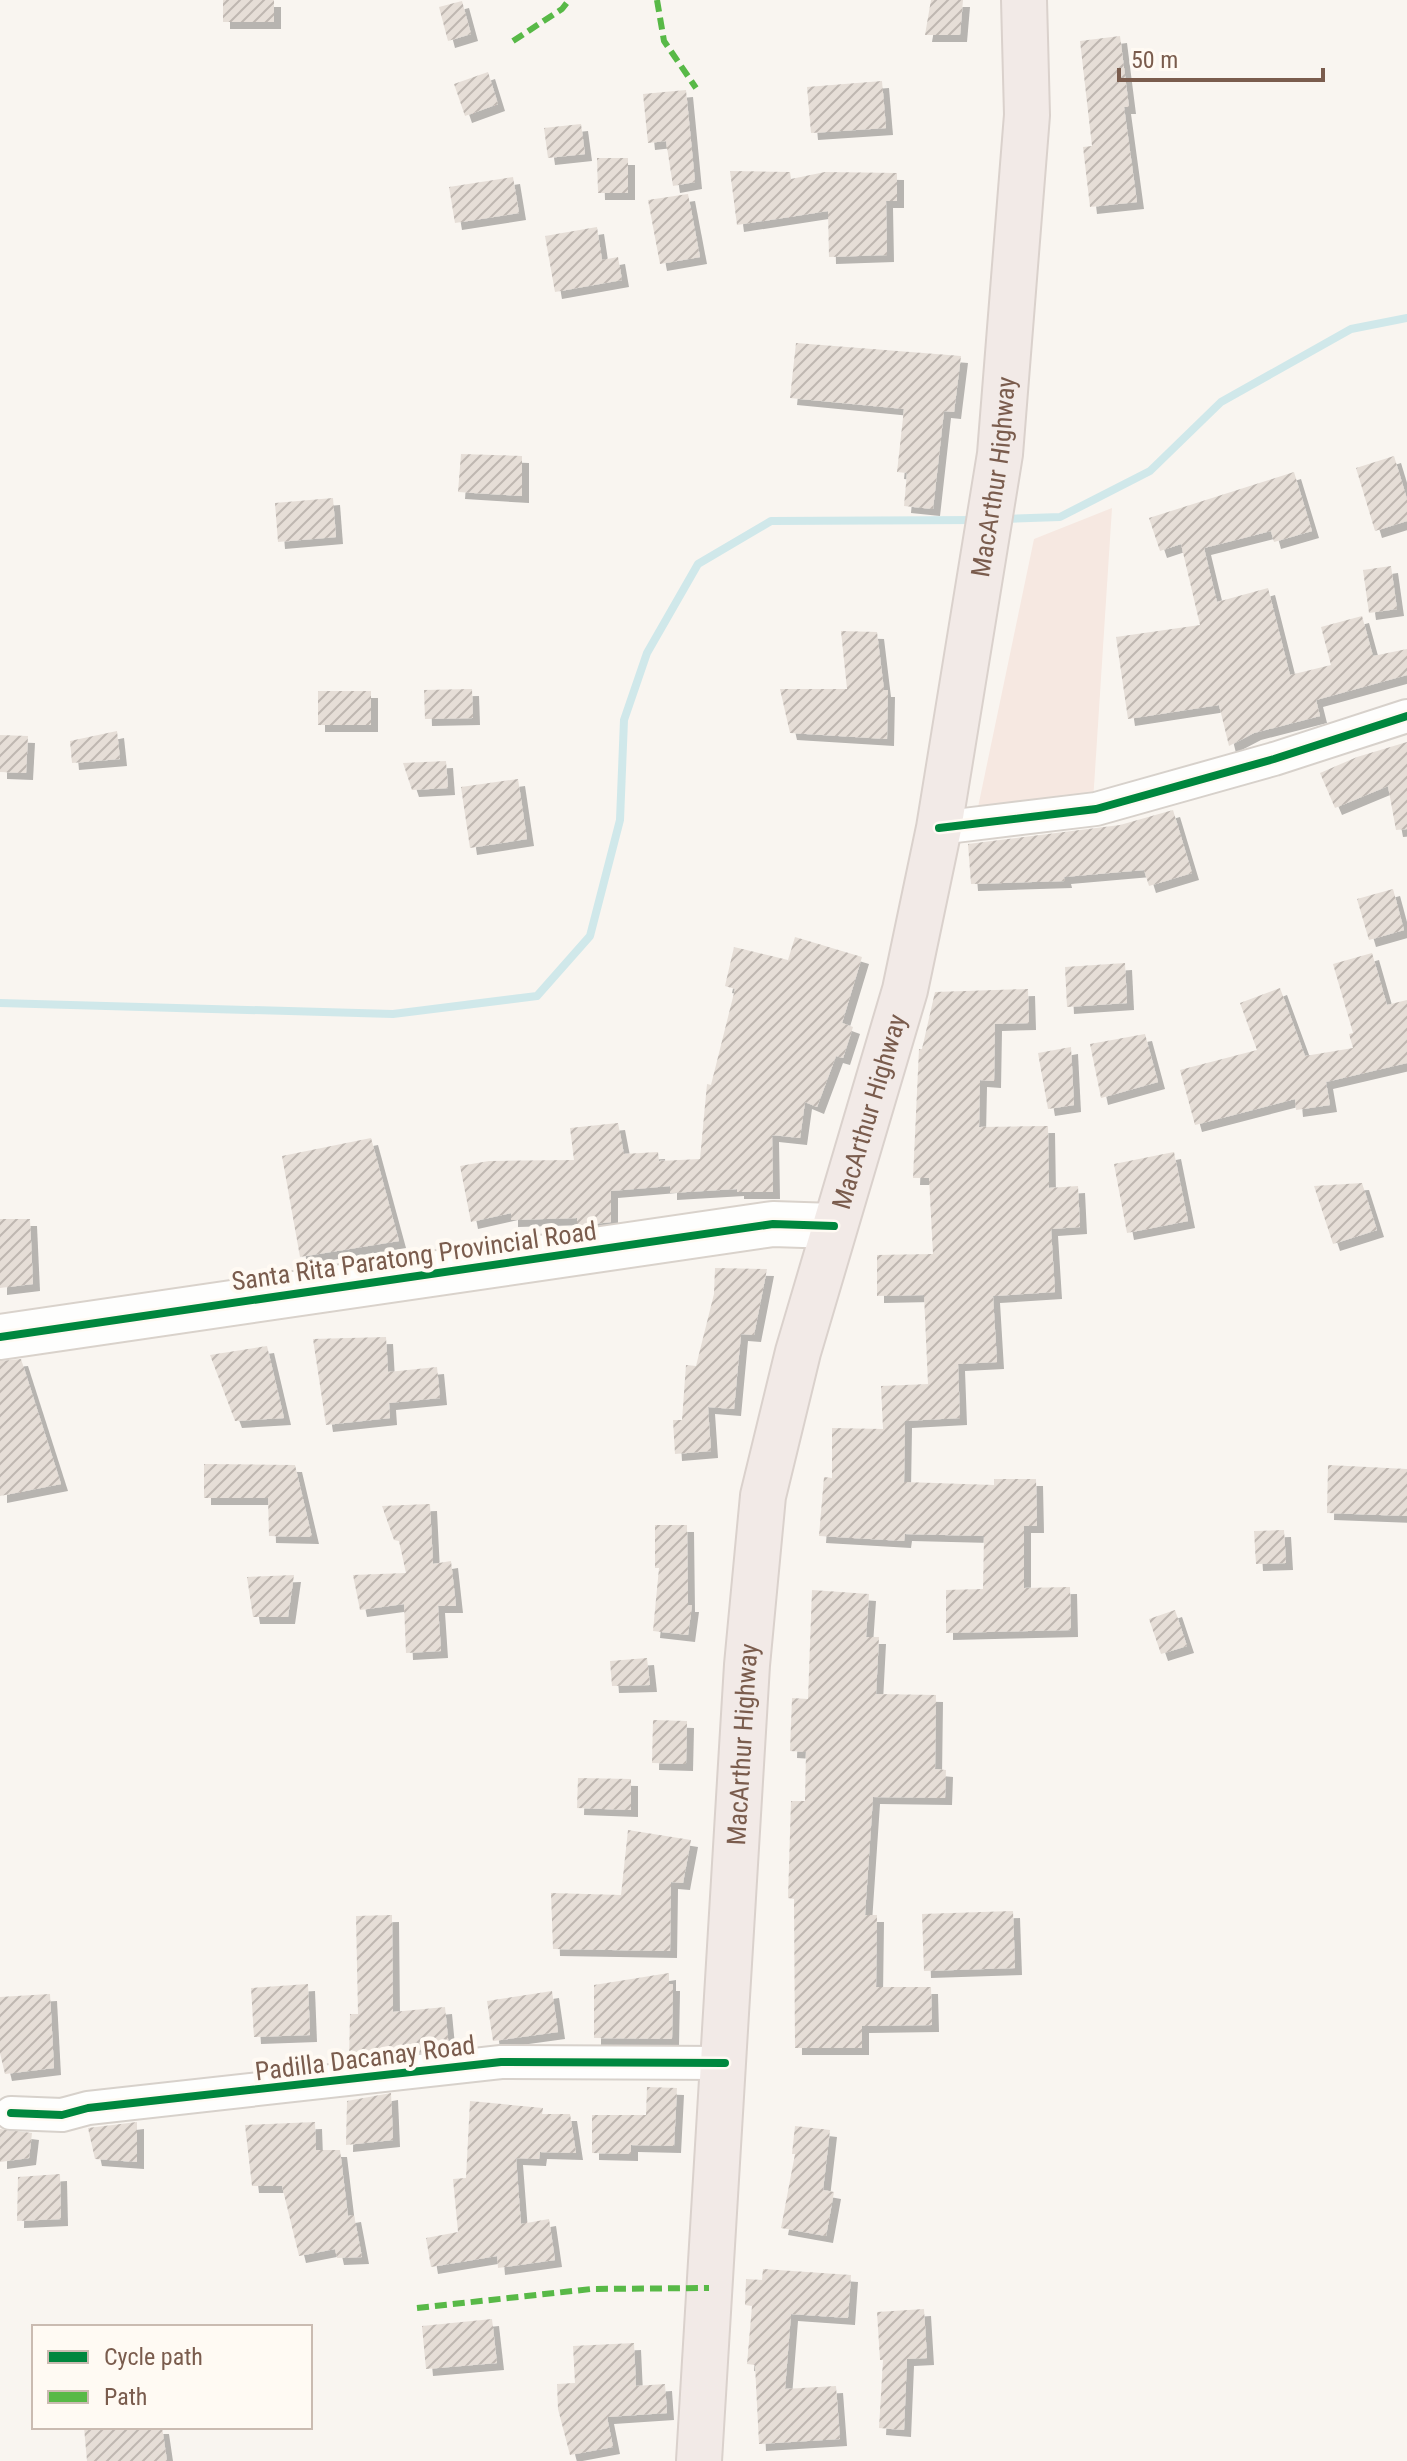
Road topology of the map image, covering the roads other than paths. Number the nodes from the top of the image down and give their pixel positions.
1 (1024, 0) edge
2 (1407, 716) edge
3 (939, 828) junction
4 (834, 1226) junction
5 (0, 1337) edge
6 (725, 2063) junction
7 (11, 2113) dead end
8 (699, 2461) edge

1 - 3 highway, MacArthur Highway
2 - 3 street
3 - 4 highway, MacArthur Highway
4 - 5 street, Santa Rita Paratong Provincial Road
4 - 6 highway, MacArthur Highway
6 - 7 street, Padilla Dacanay Road
6 - 8 highway, MacArthur Highway

